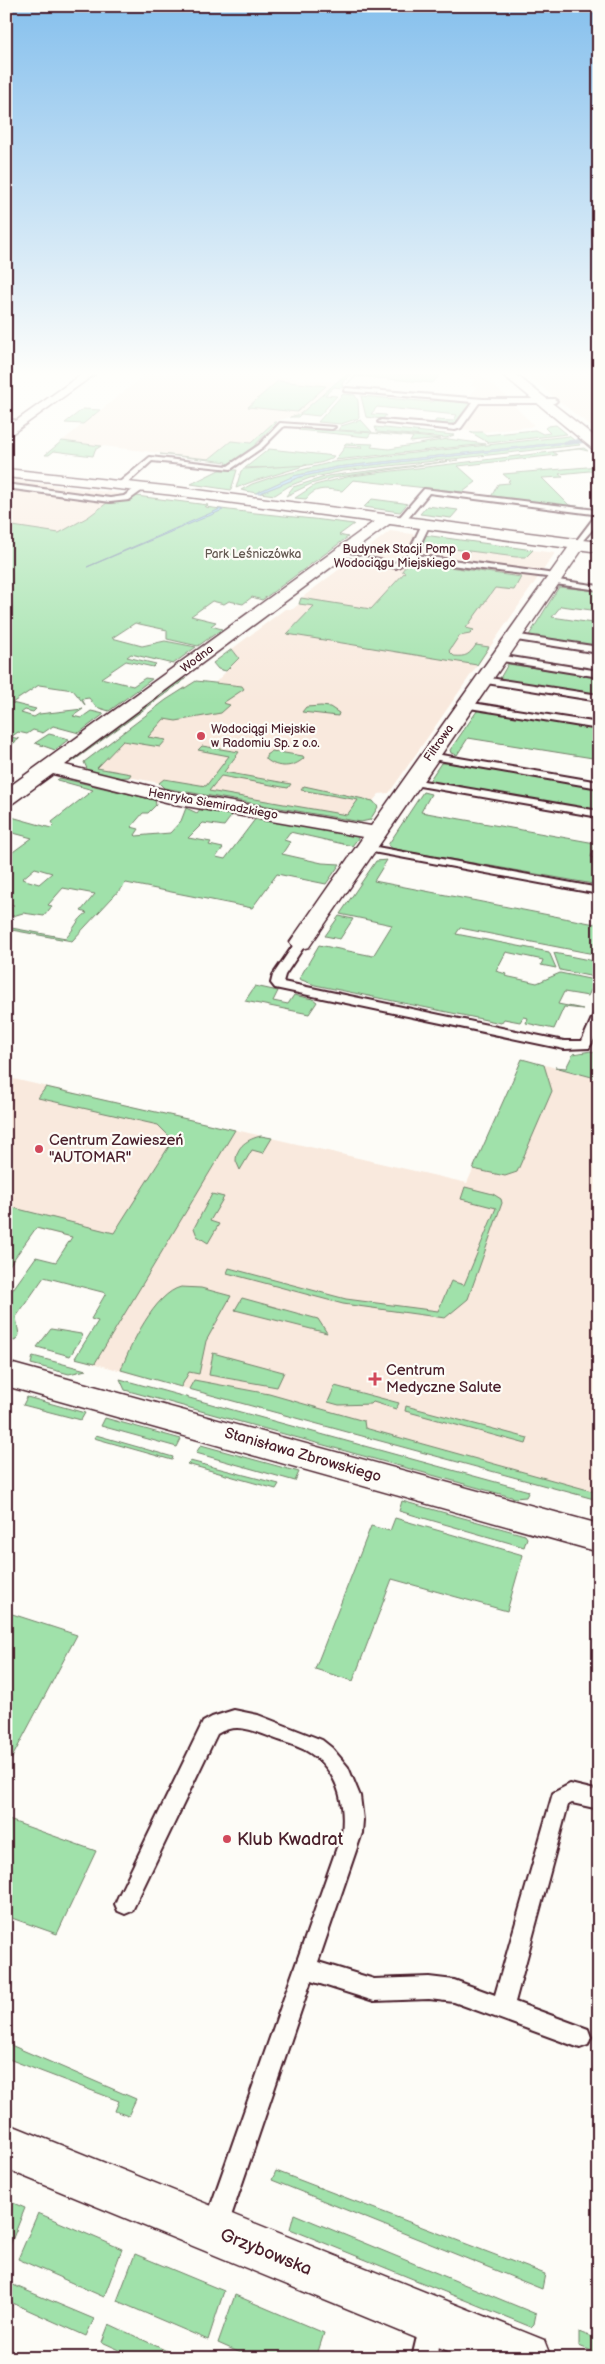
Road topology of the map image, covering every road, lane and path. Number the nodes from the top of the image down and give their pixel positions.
1 (115, 484) edge
2 (120, 485) joint
3 (6, 486) edge
4 (143, 488) junction
5 (394, 520) junction
6 (426, 524) junction
7 (578, 544) junction
8 (599, 547) edge
9 (340, 554) junction
10 (410, 556) junction
11 (553, 579) junction
12 (599, 588) edge
13 (513, 637) junction
14 (599, 650) edge
15 (499, 658) junction
16 (599, 674) edge
17 (483, 680) junction
18 (599, 698) edge
19 (466, 705) junction
20 (599, 726) edge
21 (430, 756) junction
22 (51, 767) junction
23 (412, 782) junction
24 (599, 785) edge
25 (6, 799) edge
26 (599, 814) edge
27 (371, 841) junction
28 (599, 891) edge
29 (301, 942) joint
30 (599, 1016) edge
31 (6, 1374) edge
32 (599, 1538) edge
33 (599, 1800) edge
34 (125, 1904) dead end
35 (305, 1968) junction
36 (502, 2009) junction
37 (580, 2037) dead end
38 (6, 2146) edge
39 (214, 2231) junction
40 (428, 2339) edge
41 (526, 2358) edge

1 - 2 street
2 - 4 street
3 - 4 lane
4 - 5 street
5 - 6 street
5 - 7 lane
5 - 9 street, Wodna
6 - 7 street
6 - 10 lane
7 - 8 street
7 - 11 street, Filtrowa
9 - 10 lane
9 - 22 street, Wodna
10 - 11 lane
11 - 12 lane
11 - 13 street, Filtrowa
13 - 14 lane
13 - 15 street, Filtrowa
15 - 16 lane
15 - 17 street, Filtrowa
17 - 18 lane
17 - 19 street, Filtrowa
19 - 20 lane
19 - 21 street, Filtrowa
21 - 23 street, Filtrowa
21 - 24 lane
22 - 25 street, Wodna
22 - 27 street, Henryka Siemiradzkiego
23 - 26 lane
23 - 27 street, Filtrowa
27 - 28 lane, Henryka Siemiradzkiego
27 - 29 street, Filtrowa
29 - 30 lane
31 - 32 street, Stanisława Zbrowskiego
33 - 36 lane
34 - 35 lane
35 - 36 lane
35 - 39 lane
36 - 37 lane
38 - 39 street, Grzybowska
39 - 40 street, Grzybowska
40 - 41 street, Grzybowska

